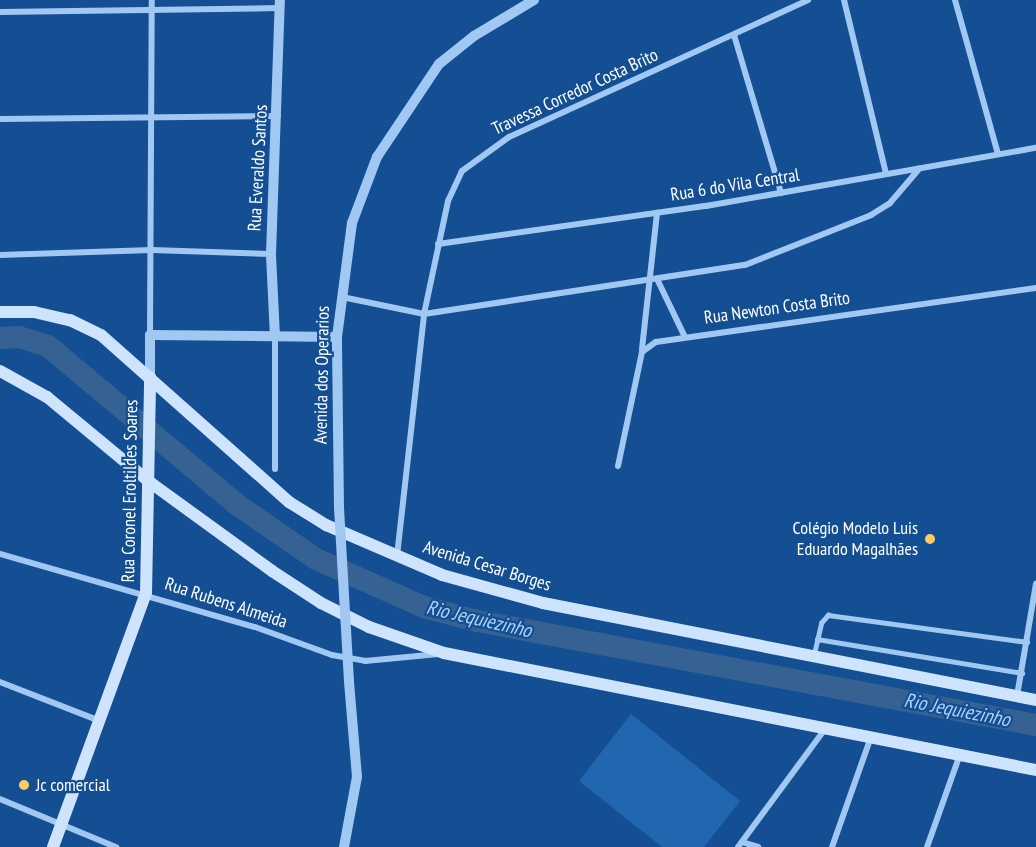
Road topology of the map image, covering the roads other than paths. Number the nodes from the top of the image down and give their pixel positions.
1 (152, 0) edge
2 (534, 0) edge
3 (808, 0) edge
4 (844, 0) edge
5 (955, 0) edge
6 (280, 4) edge
7 (152, 11) junction
8 (0, 12) edge
9 (734, 35) junction
10 (278, 116) junction
11 (152, 117) junction
12 (0, 119) edge
13 (1036, 148) edge
14 (998, 154) junction
15 (919, 169) junction
16 (886, 174) junction
17 (781, 193) junction
18 (657, 213) junction
19 (438, 244) junction
20 (152, 250) junction
21 (270, 254) junction
22 (0, 255) edge
23 (655, 281) junction
24 (1036, 288) edge
25 (340, 297) junction
26 (0, 312) edge
27 (424, 314) junction
28 (150, 335) junction
29 (275, 337) junction
30 (337, 337) junction
31 (685, 337) junction
32 (642, 352) junction
33 (4, 373) edge
34 (150, 377) junction
35 (618, 466) dead end
36 (275, 469) dead end
37 (151, 483) junction
38 (0, 554) edge
39 (397, 557) junction
40 (1036, 584) edge
41 (146, 594) junction
42 (817, 639) junction
43 (1027, 642) junction
44 (444, 653) junction
45 (814, 657) junction
46 (1022, 673) junction
47 (0, 682) edge
48 (1017, 696) junction
49 (1036, 700) edge
50 (102, 722) junction
51 (826, 727) junction
52 (872, 736) junction
53 (959, 757) junction
54 (1036, 770) edge
55 (0, 799) edge
56 (62, 825) junction
57 (740, 845) edge
58 (53, 847) edge
59 (116, 847) edge
60 (344, 847) edge
61 (758, 847) edge
62 (832, 847) edge
63 (927, 847) edge

1 - 7 street
2 - 25 street, Avenida dos Operarios
3 - 9 street, Travessa Corredor Costa Brito
4 - 16 street
5 - 14 street
6 - 7 street
6 - 10 street, Rua Everaldo Santos
7 - 8 street
7 - 11 street
9 - 17 street
9 - 19 street, Travessa Corredor Costa Brito
10 - 11 street
10 - 21 street, Rua Everaldo Santos
11 - 12 street
11 - 20 street
13 - 14 street, Rua 6 do Vila Central
14 - 15 street, Rua 6 do Vila Central
15 - 16 street, Rua 6 do Vila Central
15 - 23 street
16 - 17 street, Rua 6 do Vila Central
17 - 18 street, Rua 6 do Vila Central
18 - 19 street, Rua 6 do Vila Central
18 - 23 street
19 - 27 street, Travessa Corredor Costa Brito
20 - 21 street
20 - 22 street
20 - 28 street
21 - 29 street, Rua Everaldo Santos
23 - 27 street
23 - 31 street
23 - 32 street
24 - 31 street, Rua Newton Costa Brito
25 - 27 street
25 - 30 street, Avenida dos Operarios
26 - 34 main road, Avenida Cesar Borges
27 - 39 street, Travessa Corredor Costa Brito
28 - 29 street
28 - 34 street, Rua Coronel Eroltildes Soares
29 - 30 street
29 - 36 street
30 - 60 street, Avenida dos Operarios, bridge
31 - 32 street, Rua Newton Costa Brito
32 - 35 street
33 - 37 main road
34 - 37 main road, Rua Coronel Eroltildes Soares
34 - 39 main road, Avenida Cesar Borges
37 - 41 main road, Rua Coronel Eroltildes Soares
37 - 44 main road
38 - 41 street, Rua Rubens Almeida
39 - 45 main road, Avenida Cesar Borges
40 - 43 street
41 - 44 street, Rua Rubens Almeida
41 - 50 main road, Rua Coronel Eroltildes Soares
42 - 43 lane
42 - 45 lane
42 - 46 lane
43 - 46 street
44 - 51 main road
45 - 48 main road, Avenida Cesar Borges
46 - 48 street
47 - 50 street
48 - 49 main road, Avenida Cesar Borges
50 - 56 main road, Rua Coronel Eroltildes Soares
51 - 52 main road
51 - 57 street
52 - 53 main road
52 - 62 street
53 - 54 main road
53 - 63 street
55 - 56 street
56 - 58 main road, Rua Coronel Eroltildes Soares
56 - 59 street
57 - 61 street

